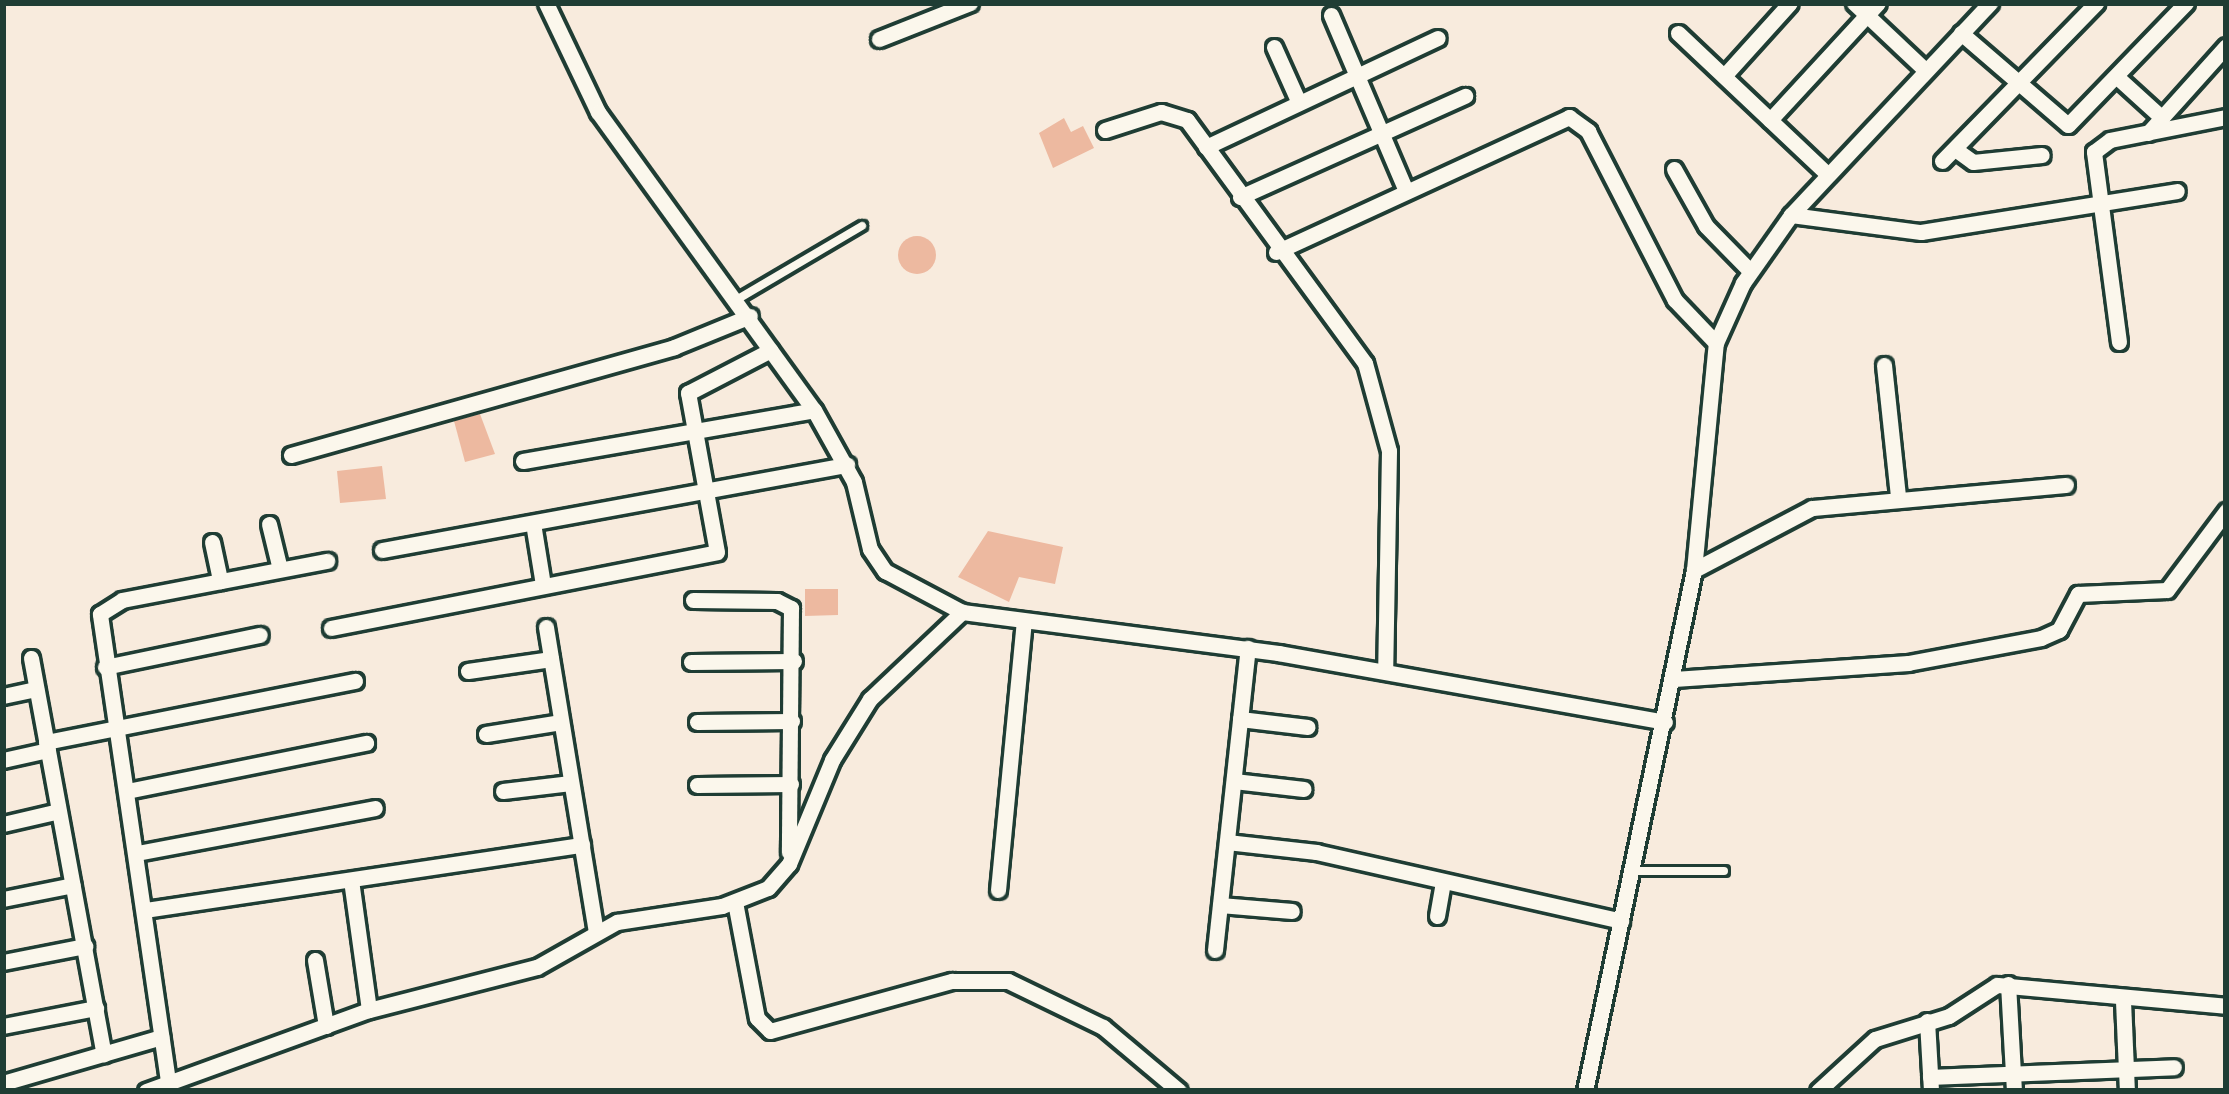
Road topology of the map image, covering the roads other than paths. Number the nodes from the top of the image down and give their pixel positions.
1 (545, 3) edge
2 (970, 3) edge
3 (1790, 3) edge
4 (1990, 3) edge
5 (2096, 3) edge
6 (2186, 3) edge
7 (1866, 7) edge
8 (1331, 15) dead end
9 (1678, 33) dead end
10 (1961, 33) junction
11 (1438, 38) dead end
12 (879, 39) dead end
13 (1274, 46) dead end
14 (2224, 54) edge
15 (1925, 70) junction
16 (1357, 76) junction
17 (1724, 76) junction
18 (2116, 77) junction
19 (2018, 86) junction
20 (1465, 96) dead end
21 (1299, 103) junction
22 (2226, 117) edge
23 (2162, 118) junction
24 (1770, 120) junction
25 (1105, 130) dead end
26 (2148, 133) junction
27 (1381, 134) junction
28 (1206, 147) junction
29 (1954, 148) junction
30 (2042, 155) dead end
31 (1942, 161) dead end
32 (1675, 170) dead end
33 (1826, 173) junction
34 (1406, 191) junction
35 (2177, 191) dead end
36 (1240, 197) junction
37 (2099, 205) junction
38 (1791, 215) junction
39 (862, 226) dead end
40 (1276, 252) junction
41 (1750, 271) junction
42 (738, 299) junction
43 (750, 316) junction
44 (2119, 342) dead end
45 (1716, 343) junction
46 (771, 350) junction
47 (1884, 364) dead end
48 (814, 410) junction
49 (692, 431) junction
50 (291, 455) dead end
51 (523, 461) dead end
52 (847, 465) junction
53 (2066, 485) dead end
54 (704, 491) junction
55 (1898, 496) junction
56 (2226, 511) edge
57 (533, 523) junction
58 (269, 524) dead end
59 (212, 542) dead end
60 (382, 550) dead end
61 (327, 561) dead end
62 (280, 568) junction
63 (1694, 570) junction
64 (220, 580) junction
65 (543, 585) junction
66 (693, 600) dead end
67 (962, 612) junction
68 (1024, 622) junction
69 (546, 627) dead end
70 (331, 628) dead end
71 (260, 634) dead end
72 (1248, 648) junction
73 (31, 658) dead end
74 (551, 659) junction
75 (794, 661) junction
76 (691, 662) dead end
77 (106, 667) junction
78 (1385, 670) junction
79 (468, 671) dead end
80 (1674, 680) junction
81 (356, 681) dead end
82 (36, 689) junction
83 (3, 696) edge
84 (1240, 719) junction
85 (792, 721) junction
86 (561, 722) junction
87 (697, 722) dead end
88 (1665, 722) junction
89 (116, 727) junction
90 (1308, 727) dead end
91 (486, 734) dead end
92 (366, 743) dead end
93 (47, 746) junction
94 (3, 760) edge
95 (1234, 782) junction
96 (571, 783) junction
97 (791, 784) junction
98 (697, 785) dead end
99 (1304, 789) dead end
100 (127, 790) junction
101 (503, 791) dead end
102 (375, 808) dead end
103 (59, 811) junction
104 (3, 824) edge
105 (1227, 842) junction
106 (582, 845) junction
107 (137, 853) junction
108 (789, 864) junction
109 (1632, 871) junction
110 (1724, 871) dead end
111 (351, 880) junction
112 (1444, 882) junction
113 (73, 885) junction
114 (998, 890) dead end
115 (3, 899) edge
116 (735, 902) junction
117 (1220, 904) junction
118 (145, 910) junction
119 (1292, 911) dead end
120 (1437, 916) dead end
121 (1621, 921) junction
122 (596, 931) junction
123 (85, 946) junction
124 (1215, 950) dead end
125 (316, 959) dead end
126 (3, 962) edge
127 (2008, 984) junction
128 (2123, 1001) junction
129 (2226, 1006) edge
130 (96, 1008) junction
131 (369, 1010) junction
132 (1927, 1022) junction
133 (3, 1026) edge
134 (326, 1026) junction
135 (161, 1037) junction
136 (104, 1054) junction
137 (2174, 1067) dead end
138 (2126, 1068) junction
139 (2013, 1073) junction
140 (168, 1081) junction
141 (3, 1083) edge
142 (1930, 1084) edge
143 (146, 1091) edge
144 (1179, 1091) edge
145 (1586, 1091) edge
146 (1819, 1091) edge
147 (2014, 1091) edge
148 (2127, 1091) edge

1 - 42 street
2 - 12 street
3 - 17 street
4 - 10 street
5 - 19 street
6 - 18 street
7 - 15 street
7 - 24 street
8 - 16 street
9 - 17 street
10 - 15 street
10 - 19 street
11 - 16 street
13 - 21 street
14 - 23 street
15 - 33 street
16 - 21 street
16 - 27 street
17 - 24 street
18 - 19 street
18 - 23 street
19 - 29 street
20 - 27 street
21 - 28 street
22 - 26 street
23 - 26 street
24 - 33 street
25 - 28 street
26 - 37 street
27 - 34 street
27 - 36 street
28 - 36 street
29 - 30 street
29 - 31 street
32 - 41 street
33 - 38 street
34 - 40 street
34 - 45 street
35 - 37 street
36 - 40 street
37 - 38 street
37 - 44 street
38 - 41 street
39 - 42 lane
40 - 78 street
41 - 45 street
42 - 43 street
43 - 46 street
43 - 50 street
45 - 63 street
46 - 48 street
46 - 49 street
47 - 55 street
48 - 49 street
48 - 52 street
49 - 51 street
49 - 54 street
52 - 54 street
52 - 67 street
53 - 55 street
54 - 57 street
54 - 65 street
55 - 63 street
56 - 80 street
57 - 60 street
57 - 65 street
58 - 62 street
59 - 64 street
61 - 62 street
62 - 64 street
63 - 80 street
64 - 77 street
65 - 70 street
66 - 75 street
67 - 68 street
67 - 108 street
68 - 72 street
68 - 114 street
69 - 74 street
71 - 77 street
72 - 78 street
72 - 84 street
73 - 82 street
74 - 79 street
74 - 86 street
75 - 76 street
75 - 85 street
77 - 89 street
78 - 88 street
80 - 88 street
81 - 89 street
82 - 83 street
82 - 93 street
84 - 90 street
84 - 95 street
85 - 87 street
85 - 97 street
86 - 91 street
86 - 96 street
88 - 109 street
89 - 93 street
89 - 100 street
92 - 100 street
93 - 94 street
93 - 103 street
95 - 99 street
95 - 105 street
96 - 101 street
96 - 106 street
97 - 98 street
97 - 108 street
100 - 107 street
102 - 107 street
103 - 104 street
103 - 113 street
105 - 112 street
105 - 117 street
106 - 111 street
106 - 122 street
107 - 118 street
108 - 116 street
109 - 110 lane
109 - 121 street
111 - 118 street
111 - 131 street
112 - 120 street
112 - 121 street
113 - 115 street
113 - 123 street
116 - 122 street
116 - 144 street
117 - 119 street
117 - 124 street
118 - 135 street
121 - 145 street
122 - 131 street
123 - 126 street
123 - 130 street
125 - 134 street
127 - 128 street
127 - 132 street
127 - 139 street
128 - 129 street
128 - 138 street
130 - 133 street
130 - 136 street
131 - 134 street
132 - 142 street
132 - 146 street
134 - 140 street
135 - 136 street
135 - 140 street
136 - 141 street
137 - 138 street
138 - 139 street
138 - 148 street
139 - 142 street
139 - 147 street
140 - 143 street

